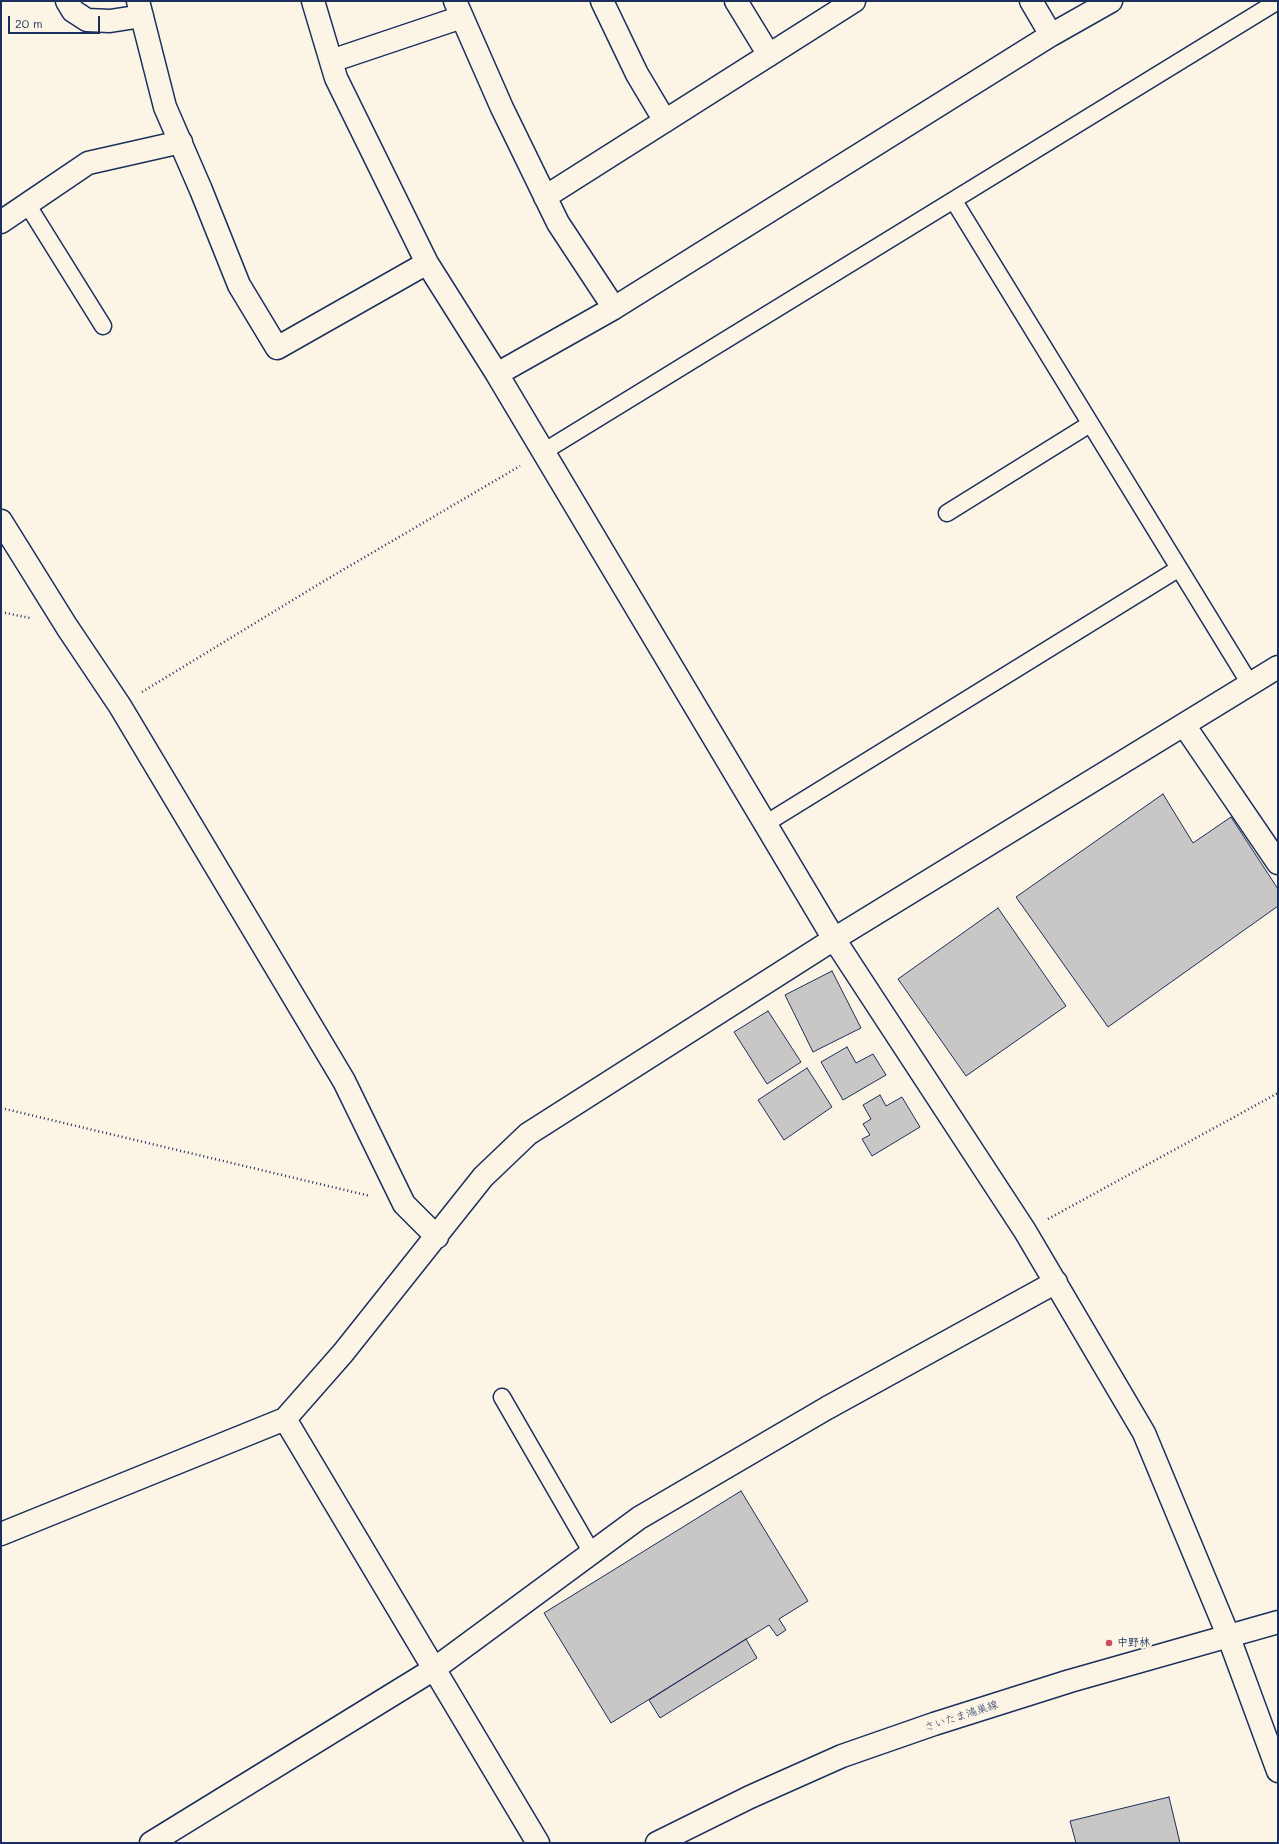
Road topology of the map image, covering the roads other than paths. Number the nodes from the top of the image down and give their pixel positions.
1 (67, 1) edge
2 (313, 1) edge
3 (602, 1) edge
4 (736, 1) edge
5 (854, 1) edge
6 (1031, 1) edge
7 (1111, 1) edge
8 (1278, 1) edge
9 (140, 8) edge
10 (458, 9) edge
11 (1051, 35) junction
12 (769, 55) junction
13 (331, 61) junction
14 (665, 121) junction
15 (181, 142) junction
16 (545, 197) junction
17 (954, 201) junction
18 (27, 204) junction
19 (1, 222) edge
20 (427, 263) junction
21 (614, 308) junction
22 (104, 326) dead end
23 (497, 374) junction
24 (1090, 424) junction
25 (543, 452) junction
26 (947, 513) dead end
27 (1, 521) edge
28 (1178, 568) junction
29 (1278, 667) edge
30 (1250, 684) junction
31 (1184, 725) junction
32 (765, 824) junction
33 (1278, 863) edge
34 (834, 939) junction
35 (437, 1237) junction
36 (1056, 1282) junction
37 (502, 1397) dead end
38 (285, 1419) junction
39 (1, 1534) edge
40 (592, 1553) junction
41 (1278, 1622) edge
42 (1228, 1635) junction
43 (434, 1669) junction
44 (1278, 1771) edge
45 (151, 1843) edge
46 (538, 1843) edge
47 (657, 1843) edge

1 - 9 street
2 - 13 street
3 - 14 street
4 - 12 street
5 - 12 street
6 - 11 street
7 - 11 street
8 - 17 lane
9 - 15 street
10 - 13 street
10 - 16 street
11 - 21 street
12 - 14 street
13 - 20 street
14 - 16 street
15 - 18 street
15 - 20 street
16 - 21 street
17 - 24 lane
17 - 25 lane
18 - 19 street
18 - 22 lane
20 - 23 street
21 - 23 street
23 - 25 street
24 - 26 lane
24 - 28 lane
25 - 32 street
27 - 35 street
28 - 30 lane
28 - 32 lane
29 - 30 street
30 - 31 street
31 - 33 street
31 - 34 street
32 - 34 street
34 - 35 street
34 - 36 street
35 - 38 street
36 - 40 street
36 - 42 street
37 - 40 lane
38 - 39 street
38 - 43 street
40 - 43 street
41 - 42 street, さいたま鴻巣線
42 - 44 street
42 - 47 street, さいたま鴻巣線
43 - 45 street
43 - 46 street

